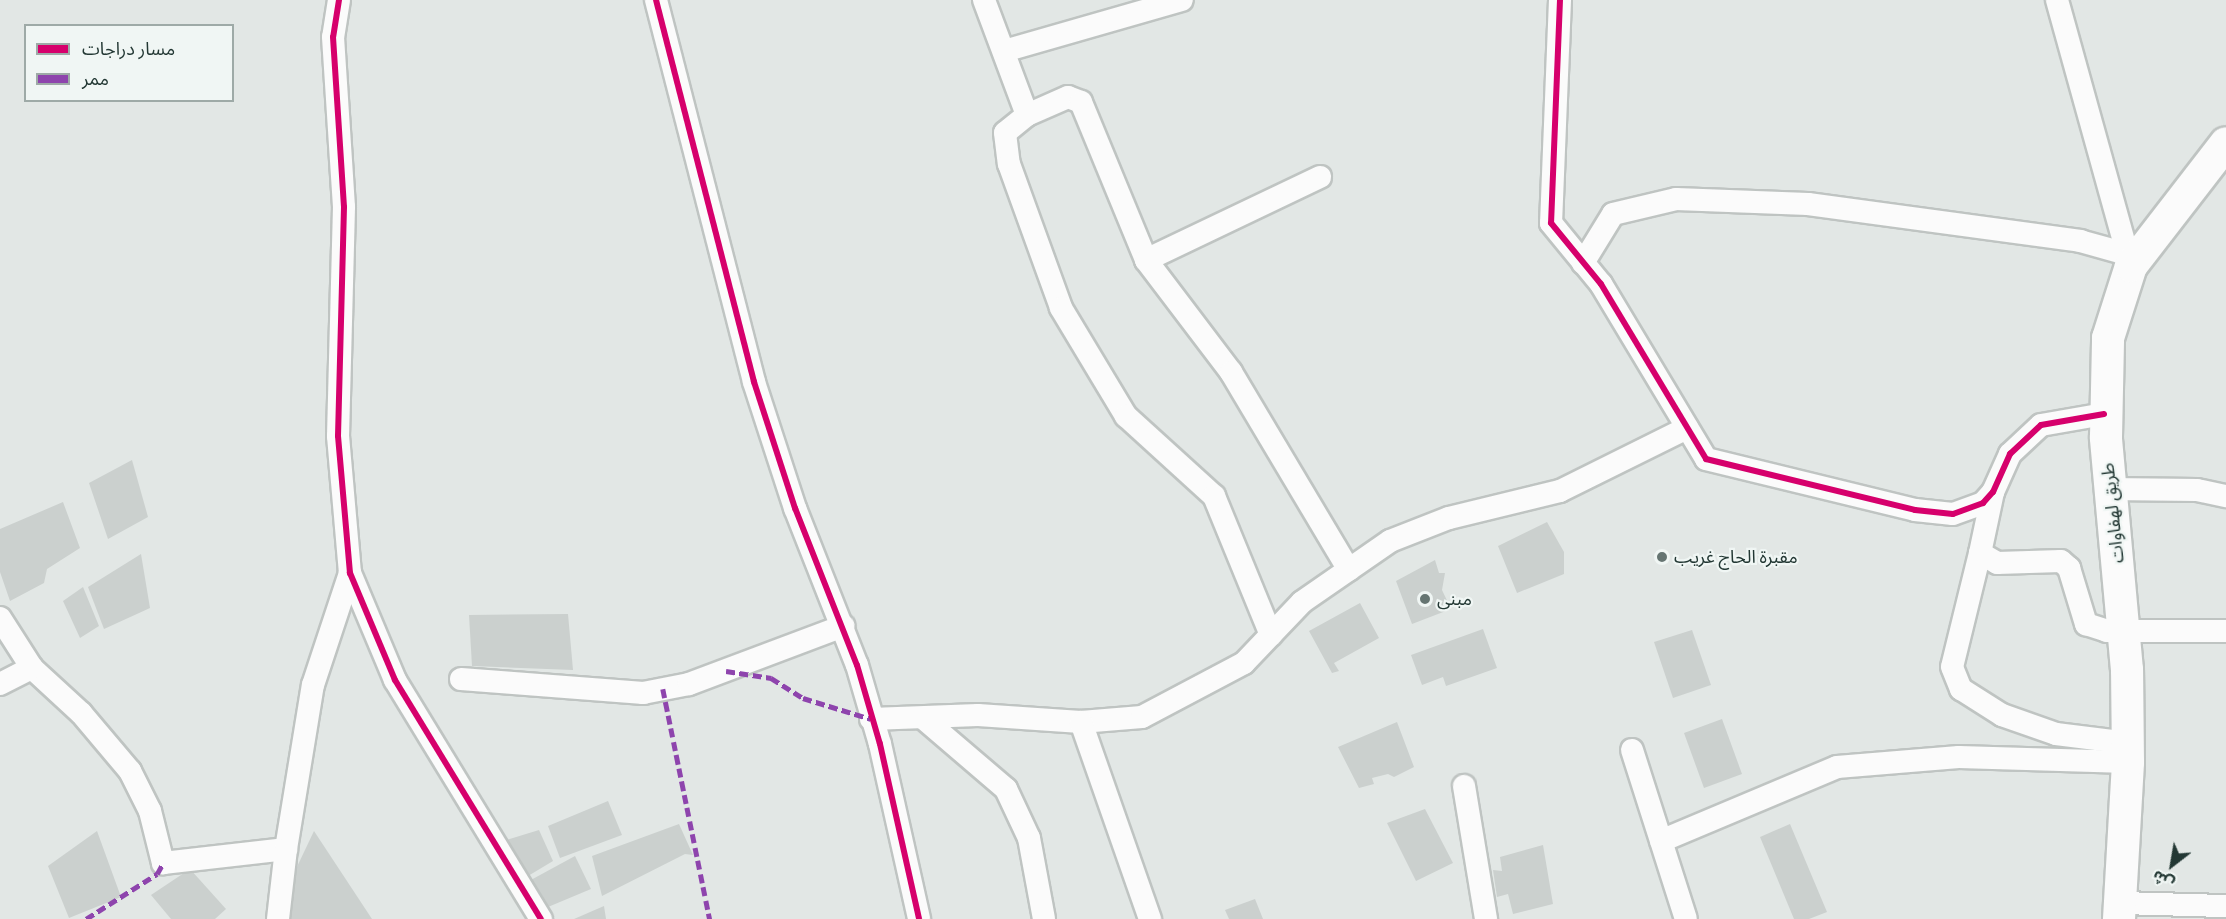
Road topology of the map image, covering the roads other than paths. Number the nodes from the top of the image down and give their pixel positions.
1 (339, 0) edge
2 (656, 0) edge
3 (984, 0) edge
4 (1182, 0) edge
5 (1560, 0) edge
6 (2057, 0) edge
7 (1004, 51) junction
8 (1027, 115) junction
9 (2226, 143) edge
10 (1320, 177) dead end
11 (1146, 260) junction
12 (2129, 260) junction
13 (1583, 263) junction
14 (2104, 414) junction
15 (1687, 428) junction
16 (2109, 489) junction
17 (1994, 492) junction
18 (2226, 496) edge
19 (1980, 553) junction
20 (1349, 570) junction
21 (350, 573) junction
22 (0, 618) edge
23 (843, 626) junction
24 (2126, 631) junction
25 (2226, 631) edge
26 (1271, 635) junction
27 (32, 668) junction
28 (461, 679) dead end
29 (0, 684) edge
30 (923, 717) junction
31 (871, 719) junction
32 (1081, 722) junction
33 (1632, 750) dead end
34 (2128, 752) junction
35 (1464, 786) dead end
36 (1661, 841) junction
37 (286, 849) junction
38 (2226, 906) edge
39 (2120, 911) edge
40 (278, 919) edge
41 (541, 919) edge
42 (919, 919) edge
43 (1044, 919) edge
44 (1150, 919) edge
45 (1486, 919) edge
46 (1686, 919) edge

1 - 21 street
2 - 23 street
3 - 7 street
4 - 7 street
5 - 13 street
6 - 12 street
7 - 8 street
8 - 11 street
8 - 26 street
9 - 12 street, طريق لهفاوات
10 - 11 street
11 - 20 street
12 - 13 street
12 - 14 street, طريق لهفاوات
13 - 15 street
14 - 16 street, طريق لهفاوات
14 - 17 street
15 - 17 street
15 - 20 street
16 - 18 street
16 - 24 street, طريق لهفاوات
17 - 19 street
19 - 24 street
19 - 34 street
20 - 26 street
21 - 37 street
21 - 41 street
22 - 27 street
23 - 28 street
23 - 31 street
24 - 25 street
24 - 34 street, طريق لهفاوات
26 - 32 street
27 - 29 street
27 - 37 street
30 - 31 street
30 - 32 street
30 - 43 street
31 - 42 street
32 - 44 street
33 - 36 street
34 - 36 street
34 - 39 street, طريق لهفاوات
35 - 45 street
36 - 46 street
37 - 40 street
38 - 39 street

